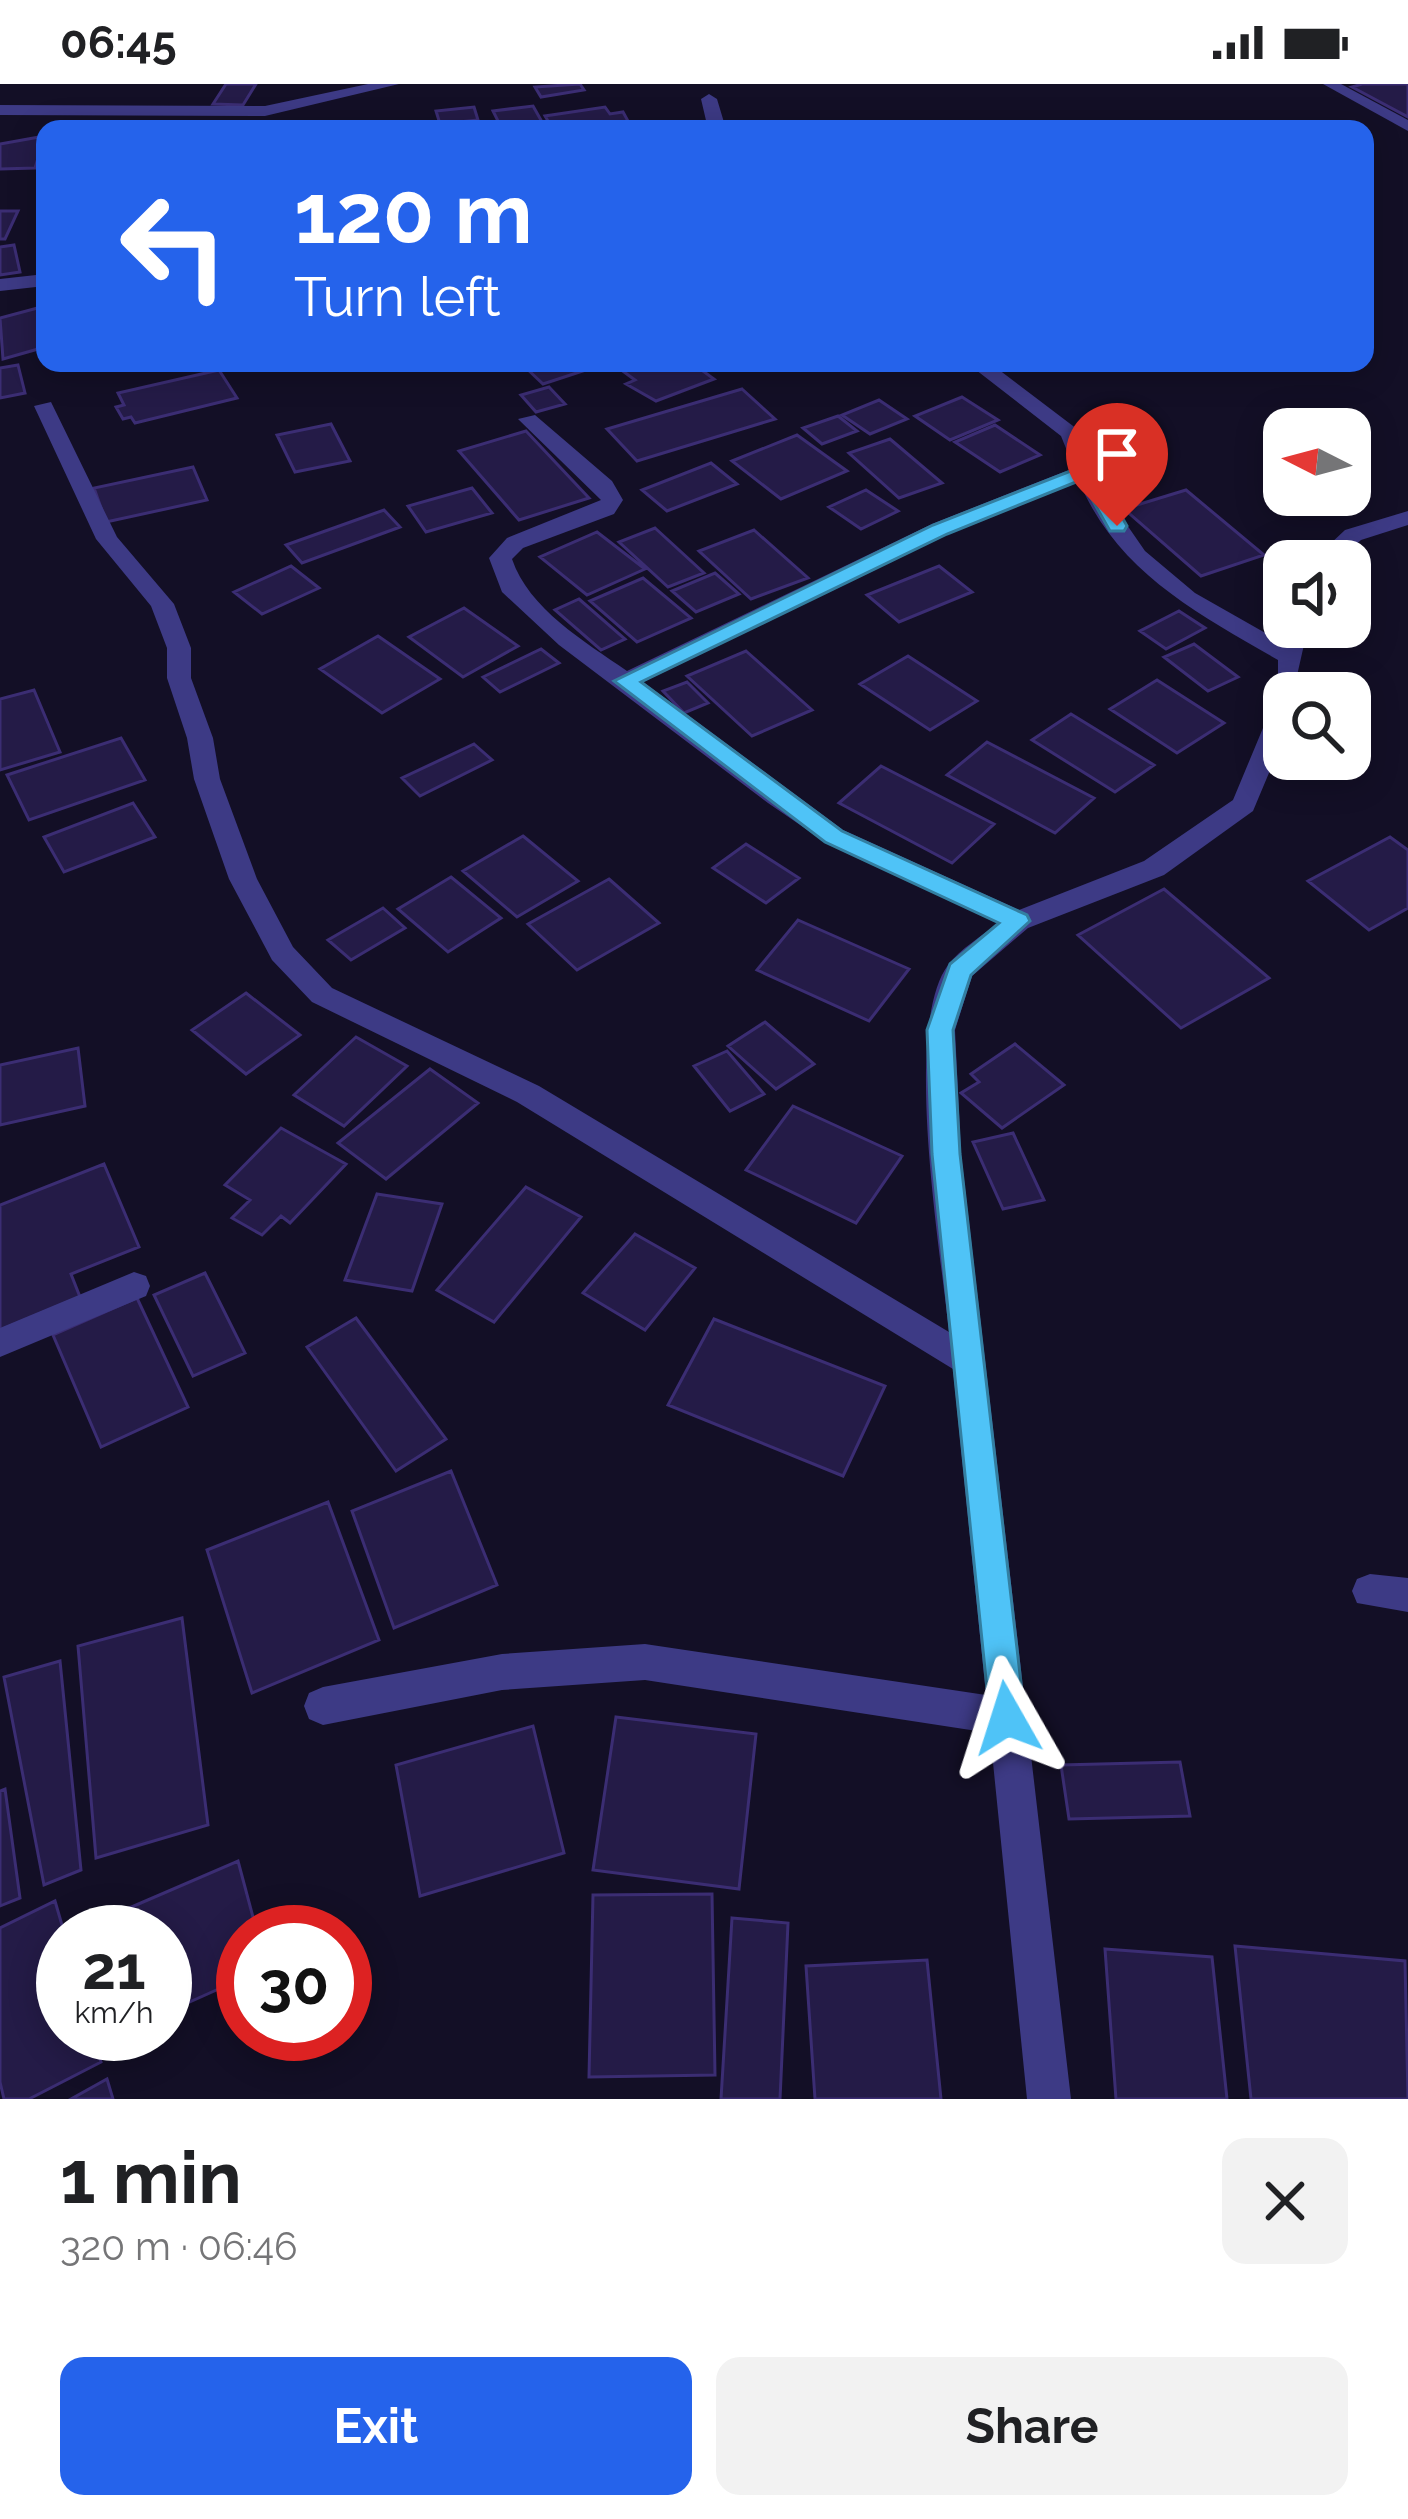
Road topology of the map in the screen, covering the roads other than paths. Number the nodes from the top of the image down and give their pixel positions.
1 (391, 84) edge
2 (1330, 84) edge
3 (709, 99) dead end
4 (0, 110) edge
5 (715, 120) edge
6 (1408, 126) edge
7 (36, 281) edge
8 (0, 285) edge
9 (989, 372) edge
10 (44, 406) dead end
11 (528, 418) dead end
12 (1086, 471) junction
13 (1408, 518) edge
14 (1347, 540) edge
15 (1292, 648) edge
16 (1290, 657) junction
17 (1288, 672) edge
18 (625, 681) junction
19 (1263, 758) edge
20 (1018, 921) junction
21 (134, 1286) dead end
22 (0, 1343) edge
23 (968, 1361) junction
24 (1370, 1591) dead end
25 (1408, 1595) edge
26 (323, 1706) dead end
27 (1007, 1718) junction
28 (1048, 2099) edge

1 - 4 street
2 - 6 lane
3 - 5 street
7 - 8 street
9 - 12 street
10 - 23 street
11 - 18 street
12 - 16 street
12 - 18 street
13 - 14 street
15 - 16 street
16 - 17 street
18 - 20 street
19 - 20 street
20 - 23 street
21 - 22 street
23 - 27 street
24 - 25 street
26 - 27 street
27 - 28 street

